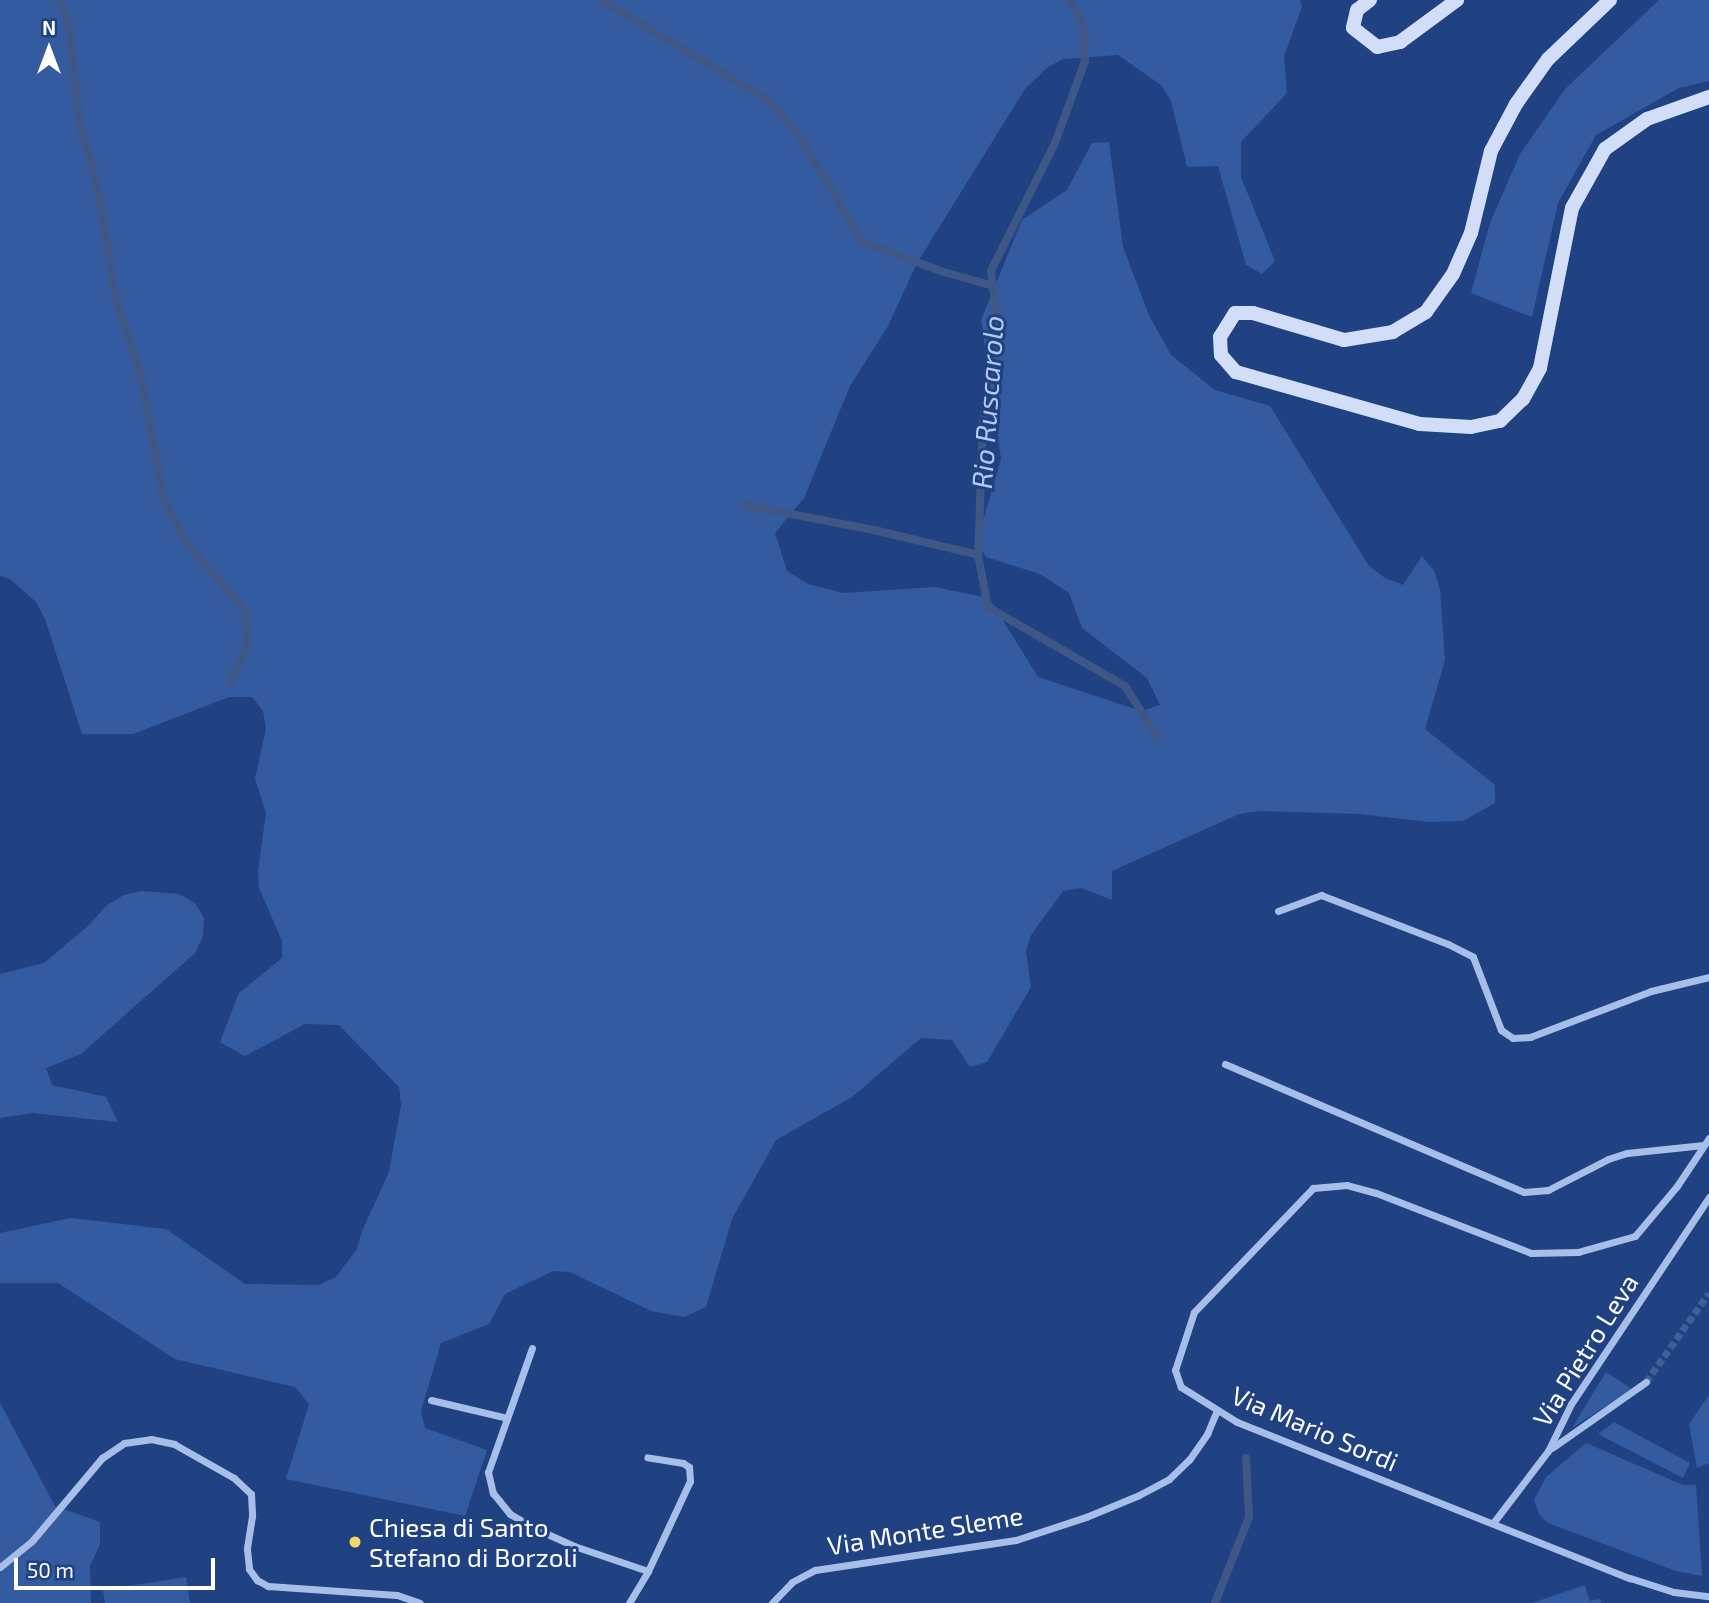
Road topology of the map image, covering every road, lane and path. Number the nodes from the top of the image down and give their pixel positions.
1 (1370, 0) edge
2 (1457, 0) edge
3 (1610, 0) edge
4 (1709, 97) edge
5 (1278, 911) dead end
6 (1709, 977) edge
7 (1225, 1064) dead end
8 (1707, 1142) edge
9 (1709, 1197) edge
10 (532, 1348) dead end
11 (1646, 1382) tunnel mouth
12 (431, 1401) dead end
13 (1217, 1411) junction
14 (507, 1418) junction
15 (1548, 1451) junction
16 (647, 1457) dead end
17 (1493, 1522) junction
18 (0, 1567) edge
19 (648, 1571) junction
20 (1709, 1596) edge
21 (420, 1603) edge
22 (629, 1603) edge
23 (772, 1603) edge

1 - 2 street
3 - 4 street
5 - 6 street
7 - 8 street
8 - 13 street, Via Mario Sordi
9 - 15 street, Via Pietro Leva
10 - 14 street
11 - 15 street
12 - 14 street
13 - 17 street, Via Mario Sordi
13 - 23 street, Via Monte Sleme
14 - 19 street
15 - 17 street, Via Pietro Leva
16 - 19 street
17 - 20 street, Via Mario Sordi
18 - 21 street
19 - 22 street

